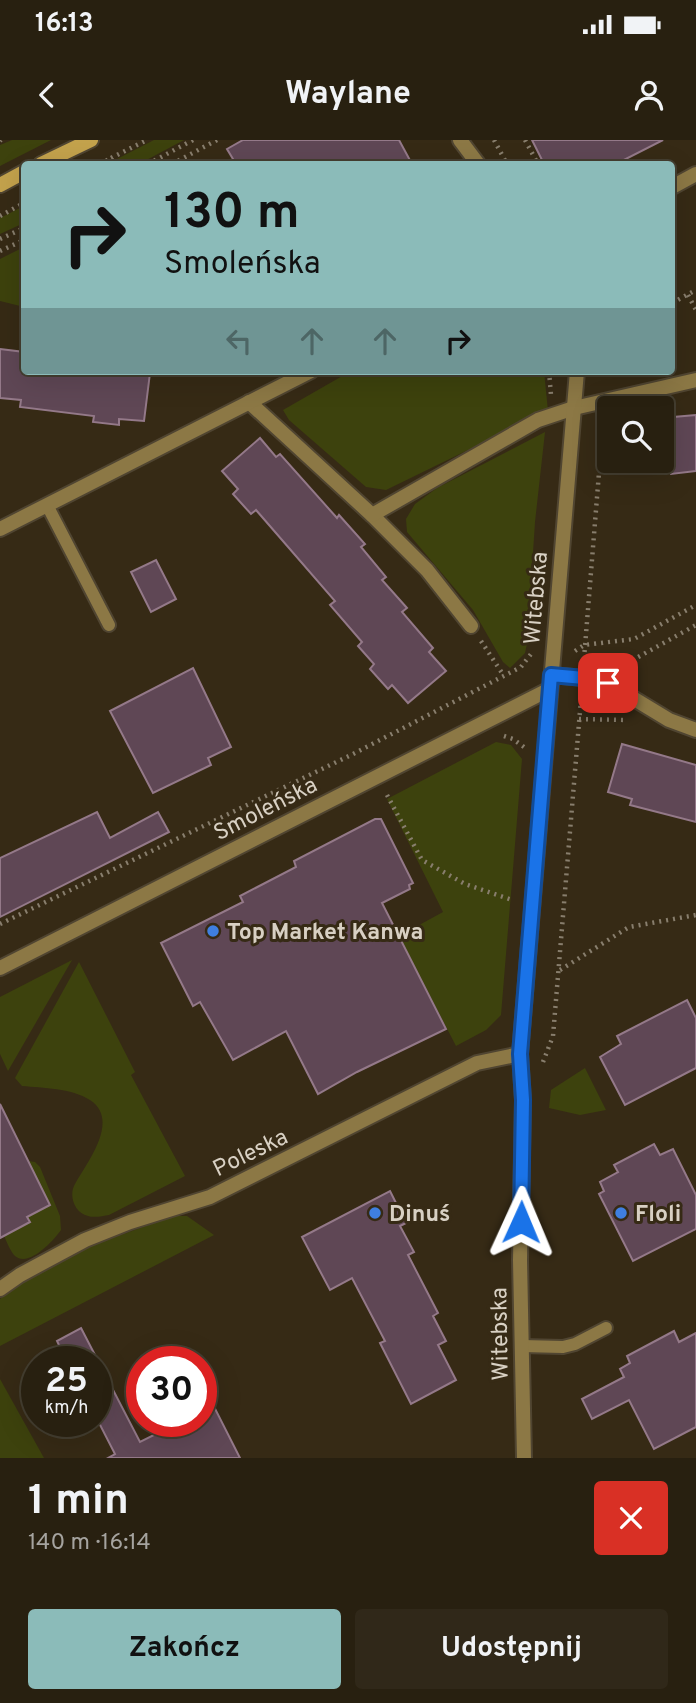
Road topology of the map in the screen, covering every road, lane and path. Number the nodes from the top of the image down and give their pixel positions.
1 (147, 140) edge
2 (193, 140) edge
3 (217, 140) edge
4 (460, 140) edge
5 (472, 140) edge
6 (494, 140) edge
7 (525, 140) edge
8 (89, 141) edge
9 (111, 159) joint
10 (46, 161) edge
11 (107, 161) edge
12 (154, 161) edge
13 (178, 161) edge
14 (477, 161) edge
15 (478, 161) edge
16 (504, 161) edge
17 (536, 161) edge
18 (21, 174) edge
19 (696, 174) edge
20 (0, 185) edge
21 (675, 185) edge
22 (21, 205) edge
23 (0, 216) edge
24 (21, 229) edge
25 (0, 239) edge
26 (21, 241) edge
27 (0, 251) edge
28 (696, 290) edge
29 (688, 295) junction
30 (675, 302) edge
31 (696, 310) edge
32 (302, 375) edge
33 (577, 375) edge
34 (696, 380) edge
35 (632, 396) edge
36 (249, 402) junction
37 (597, 404) edge
38 (574, 408) junction
39 (598, 473) edge
40 (47, 505) junction
41 (372, 515) junction
42 (0, 529) edge
43 (696, 605) edge
44 (109, 625) dead end
45 (696, 625) edge
46 (471, 626) joint
47 (584, 645) junction
48 (554, 650) junction
49 (504, 676) junction
50 (584, 678) junction
51 (551, 682) junction
52 (608, 683) junction
53 (696, 730) edge
54 (498, 738) dead end
55 (528, 757) dead end
56 (398, 788) dead end
57 (517, 890) dead end
58 (696, 915) edge
59 (0, 924) edge
60 (0, 968) edge
61 (559, 970) junction
62 (520, 1054) junction
63 (541, 1066) dead end
64 (0, 1289) edge
65 (606, 1328) dead end
66 (522, 1346) junction
67 (524, 1458) edge

1 - 9 path
2 - 12 path
3 - 13 path
4 - 14 street
5 - 15 street
6 - 16 path
7 - 17 path
8 - 10 street
9 - 11 path
18 - 20 street
19 - 21 street
22 - 23 path
24 - 25 path
26 - 27 path
28 - 29 path
29 - 30 path
29 - 31 path
32 - 36 street
33 - 38 street, Witebska
34 - 35 street
36 - 40 street
36 - 41 street
37 - 38 street
38 - 41 street
38 - 48 street, Witebska
39 - 47 path
40 - 42 street
40 - 44 lane
41 - 46 street
43 - 47 path
45 - 52 path
46 - 49 path
47 - 48 path
47 - 50 path
48 - 49 path
48 - 51 street, Witebska
49 - 59 path
50 - 51 street
50 - 52 street
50 - 61 path
51 - 60 street, Smoleńska
51 - 62 street, Witebska
52 - 53 street
54 - 55 path
56 - 57 path
58 - 61 path
61 - 63 path
62 - 64 street, Poleska
62 - 66 street, Witebska
65 - 66 lane
66 - 67 street, Witebska

